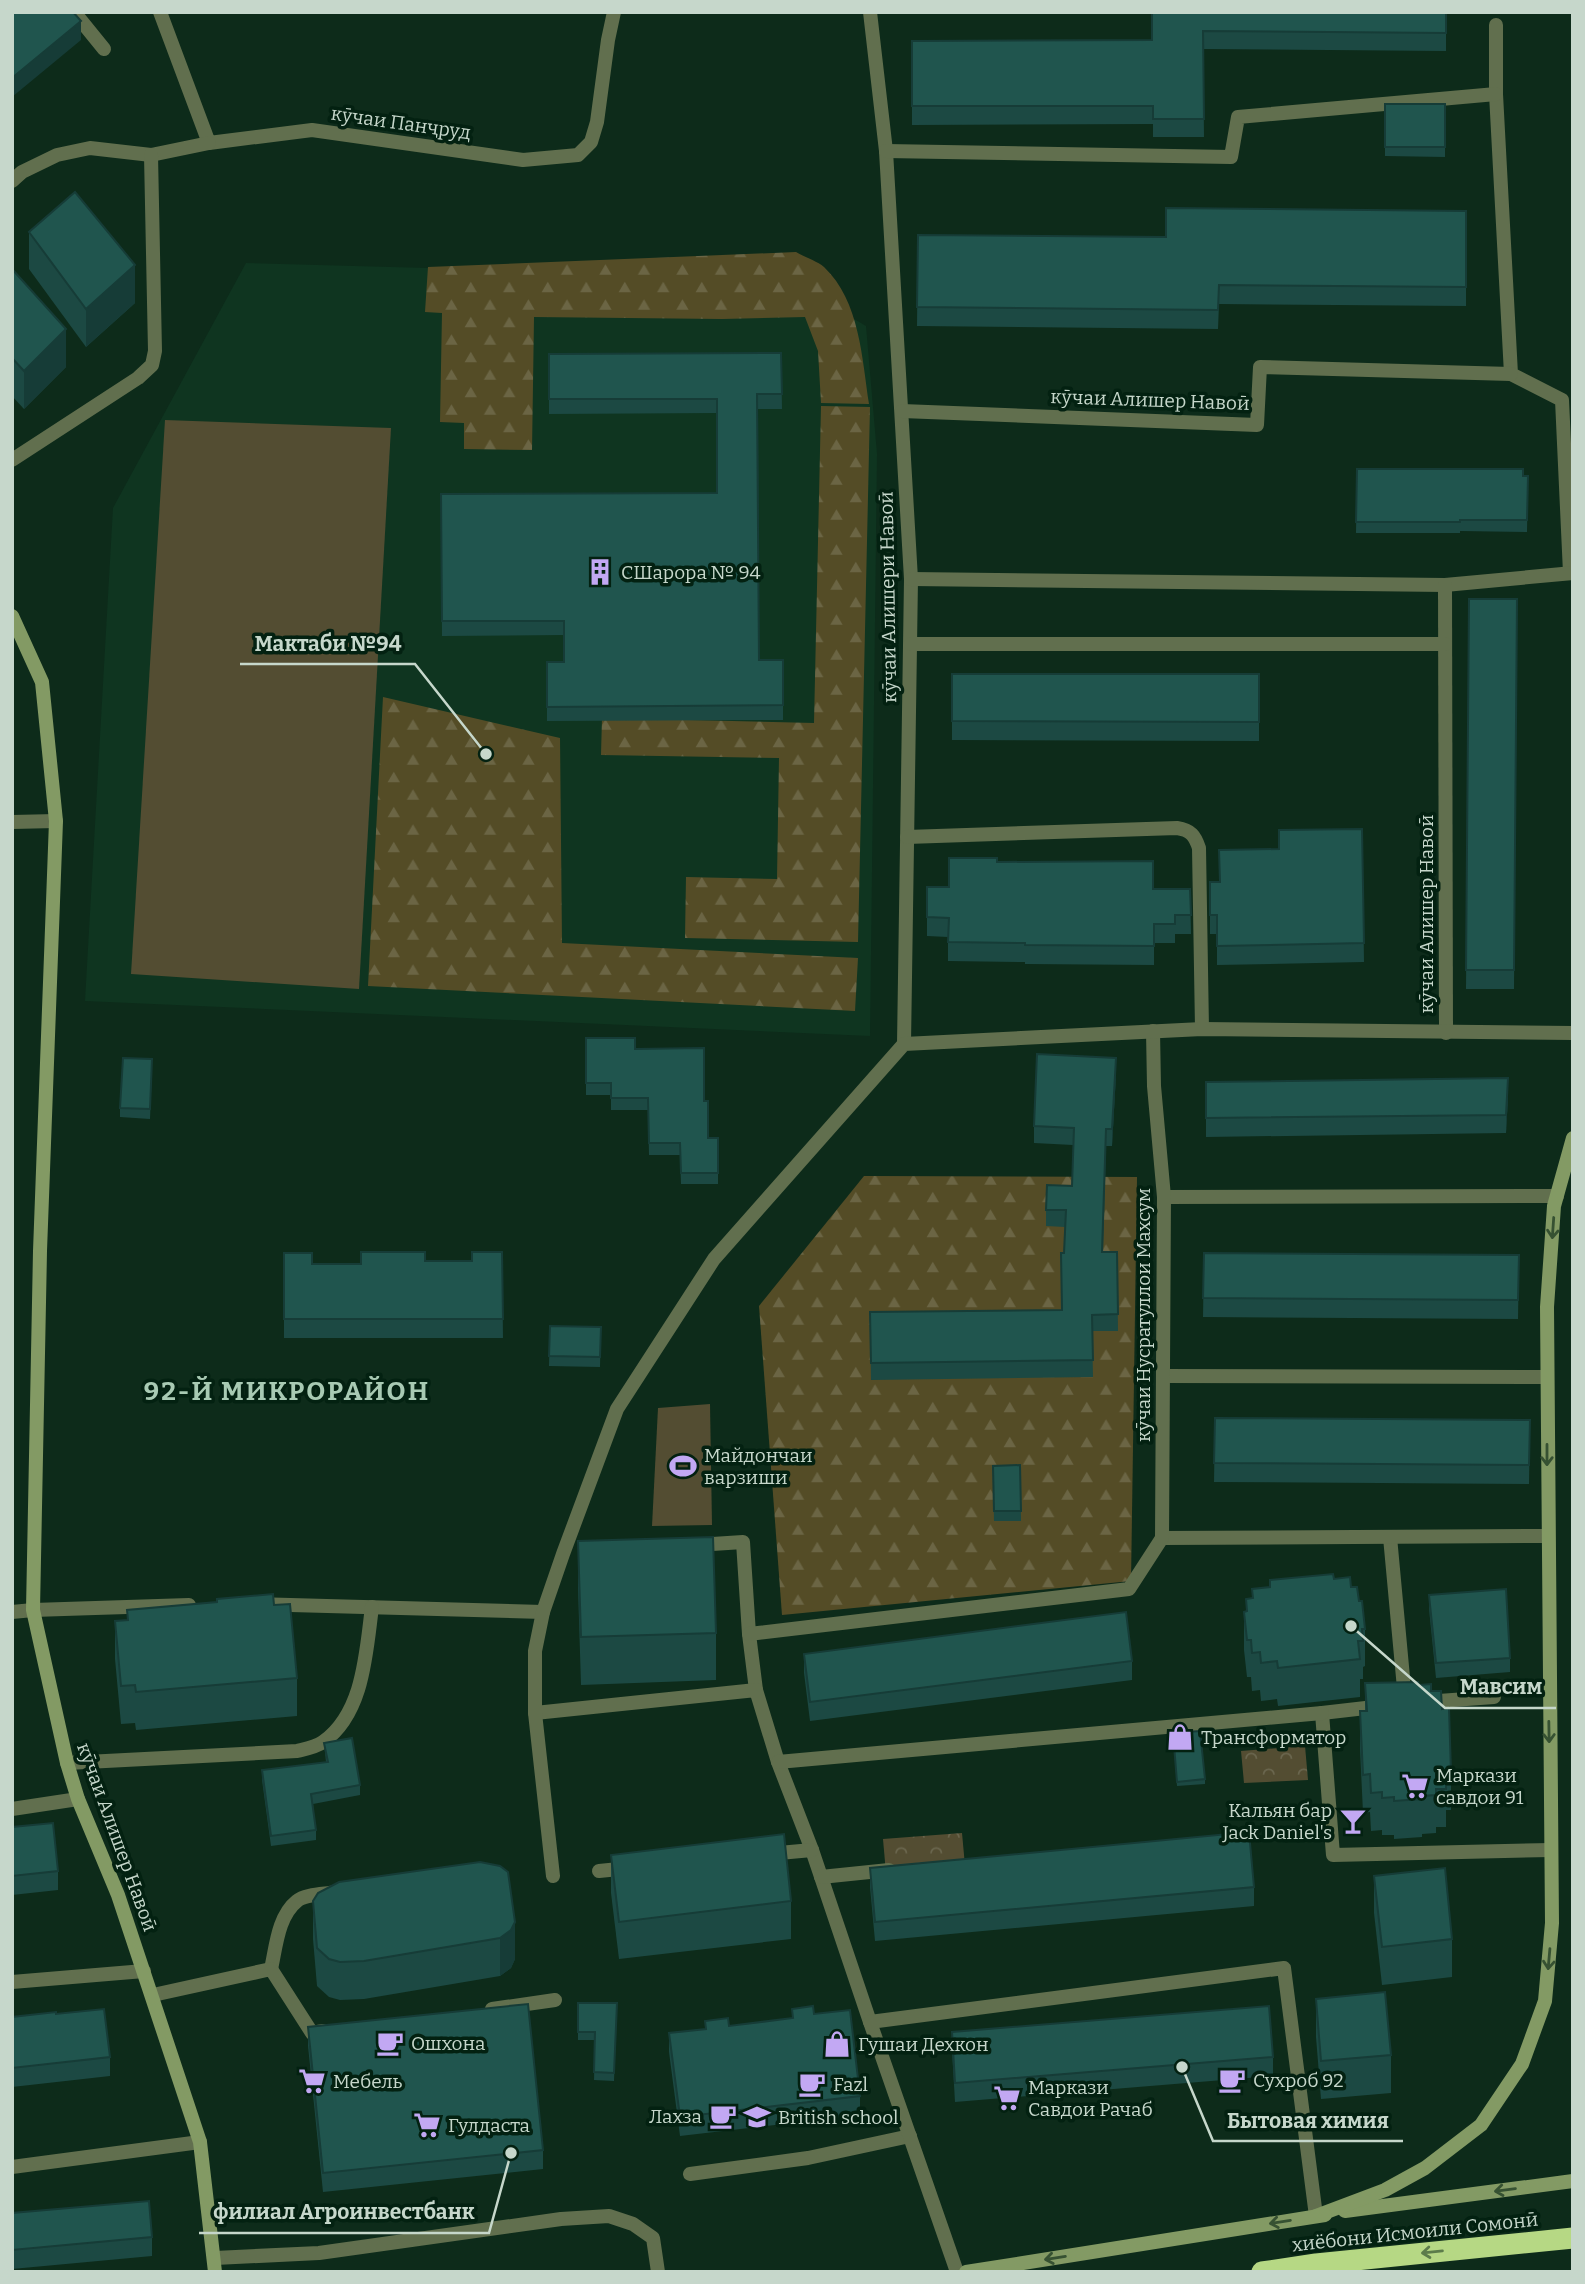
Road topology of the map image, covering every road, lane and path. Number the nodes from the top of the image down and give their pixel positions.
1 (74, 12) edge
2 (160, 12) edge
3 (614, 12) edge
4 (870, 12) edge
5 (1496, 25) dead end
6 (104, 49) dead end
7 (1496, 94) junction
8 (209, 143) junction
9 (886, 151) junction
10 (151, 155) junction
11 (12, 181) edge
12 (1511, 374) junction
13 (902, 411) junction
14 (12, 460) edge
15 (1571, 573) edge
16 (911, 579) junction
17 (1445, 585) junction
18 (12, 616) edge
19 (911, 644) junction
20 (1445, 644) junction
21 (55, 821) junction
22 (12, 822) edge
23 (907, 837) junction
24 (1202, 1029) junction
25 (1153, 1031) junction
26 (1446, 1033) junction
27 (1573, 1033) edge
28 (904, 1044) junction
29 (1573, 1138) edge
30 (1164, 1196) junction
31 (1557, 1196) junction
32 (1163, 1376) junction
33 (1547, 1377) junction
34 (1548, 1536) junction
35 (1390, 1537) junction
36 (1162, 1538) junction
37 (687, 1546) edge
38 (239, 1604) edge
39 (197, 1605) edge
40 (372, 1607) junction
41 (33, 1609) junction
42 (12, 1612) edge
43 (543, 1612) junction
44 (749, 1634) junction
45 (756, 1690) junction
46 (1494, 1697) dead end
47 (1406, 1703) junction
48 (535, 1713) junction
49 (1322, 1713) junction
50 (778, 1762) junction
51 (66, 1763) junction
52 (78, 1799) junction
53 (12, 1809) edge
54 (812, 1850) junction
55 (1551, 1850) junction
56 (759, 1855) edge
57 (639, 1867) edge
58 (904, 1868) edge
59 (599, 1871) dead end
60 (553, 1876) dead end
61 (821, 1877) junction
62 (353, 1888) edge
63 (271, 1969) junction
64 (144, 1971) junction
65 (12, 1982) edge
66 (153, 1995) junction
67 (555, 2000) dead end
68 (474, 2011) edge
69 (870, 2022) junction
70 (339, 2029) edge
71 (910, 2136) junction
72 (200, 2143) junction
73 (12, 2166) edge
74 (690, 2174) dead end
75 (1573, 2181) edge
76 (1316, 2216) junction
77 (1573, 2238) edge
78 (215, 2265) edge
79 (657, 2272) edge
80 (957, 2272) edge
81 (966, 2272) edge
82 (1262, 2272) edge

1 - 6 lane
2 - 8 lane
3 - 8 lane, кӯчаи Панҷруд
4 - 9 lane, кӯчаи Алишери Навоӣ
5 - 7 lane
7 - 9 lane
7 - 12 lane
8 - 10 lane
9 - 13 lane, кӯчаи Алишери Навоӣ
10 - 11 lane
10 - 14 lane
12 - 13 lane, кӯчаи Алишер Навоӣ
12 - 15 lane, кӯчаи Алишер Навоӣ
13 - 16 lane, кӯчаи Алишери Навоӣ
15 - 17 lane
16 - 17 lane
16 - 19 lane, кӯчаи Алишери Навоӣ
17 - 20 lane, кӯчаи Алишер Навоӣ
18 - 21 street, кӯчаи Алишер Навоӣ
19 - 20 lane
19 - 23 lane, кӯчаи Алишери Навоӣ
20 - 26 lane, кӯчаи Алишер Навоӣ
21 - 22 lane
21 - 41 street, кӯчаи Алишер Навоӣ
23 - 24 lane
23 - 28 lane, кӯчаи Алишери Навоӣ
24 - 25 lane
24 - 26 lane
25 - 28 lane
25 - 30 lane, кӯчаи Нусратуллои Махсум
26 - 27 lane
28 - 43 lane
29 - 31 street
30 - 31 lane
30 - 32 lane, кӯчаи Нусратуллои Махсум
31 -> 33 street
32 - 33 lane
32 - 36 lane, кӯчаи Нусратуллои Махсум
33 -> 34 street
34 - 35 lane
34 -> 55 street
35 - 36 lane
35 - 47 lane
36 - 44 lane
37 - 44 lane
38 - 40 lane
39 - 41 lane
40 - 43 lane
40 - 51 lane
41 - 42 lane
41 - 51 street, кӯчаи Алишер Навоӣ
43 - 48 lane
44 - 45 lane
45 - 48 lane
45 - 50 lane
46 - 47 lane
47 - 49 lane
48 - 60 lane
49 - 50 lane
49 - 55 lane
50 - 54 lane
51 - 52 street, кӯчаи Алишер Навоӣ
52 - 53 lane
52 - 64 street, кӯчаи Алишер Навоӣ
54 - 56 lane
54 - 61 lane
55 -> 76 street
57 - 59 lane
58 - 61 lane
61 - 69 lane
62 - 63 lane
63 - 66 lane
63 - 70 lane
64 - 65 lane
64 - 66 street, кӯчаи Алишер Навоӣ
66 - 72 street, кӯчаи Алишер Навоӣ
67 - 68 lane
69 - 71 lane
69 - 76 lane
71 - 74 lane
71 - 80 lane
72 - 73 lane
72 - 78 street, кӯчаи Алишер Навоӣ
75 -> 76 street
76 -> 81 street
77 -> 82 highway, хиёбони Исмоили Сомонӣ
78 - 79 lane

